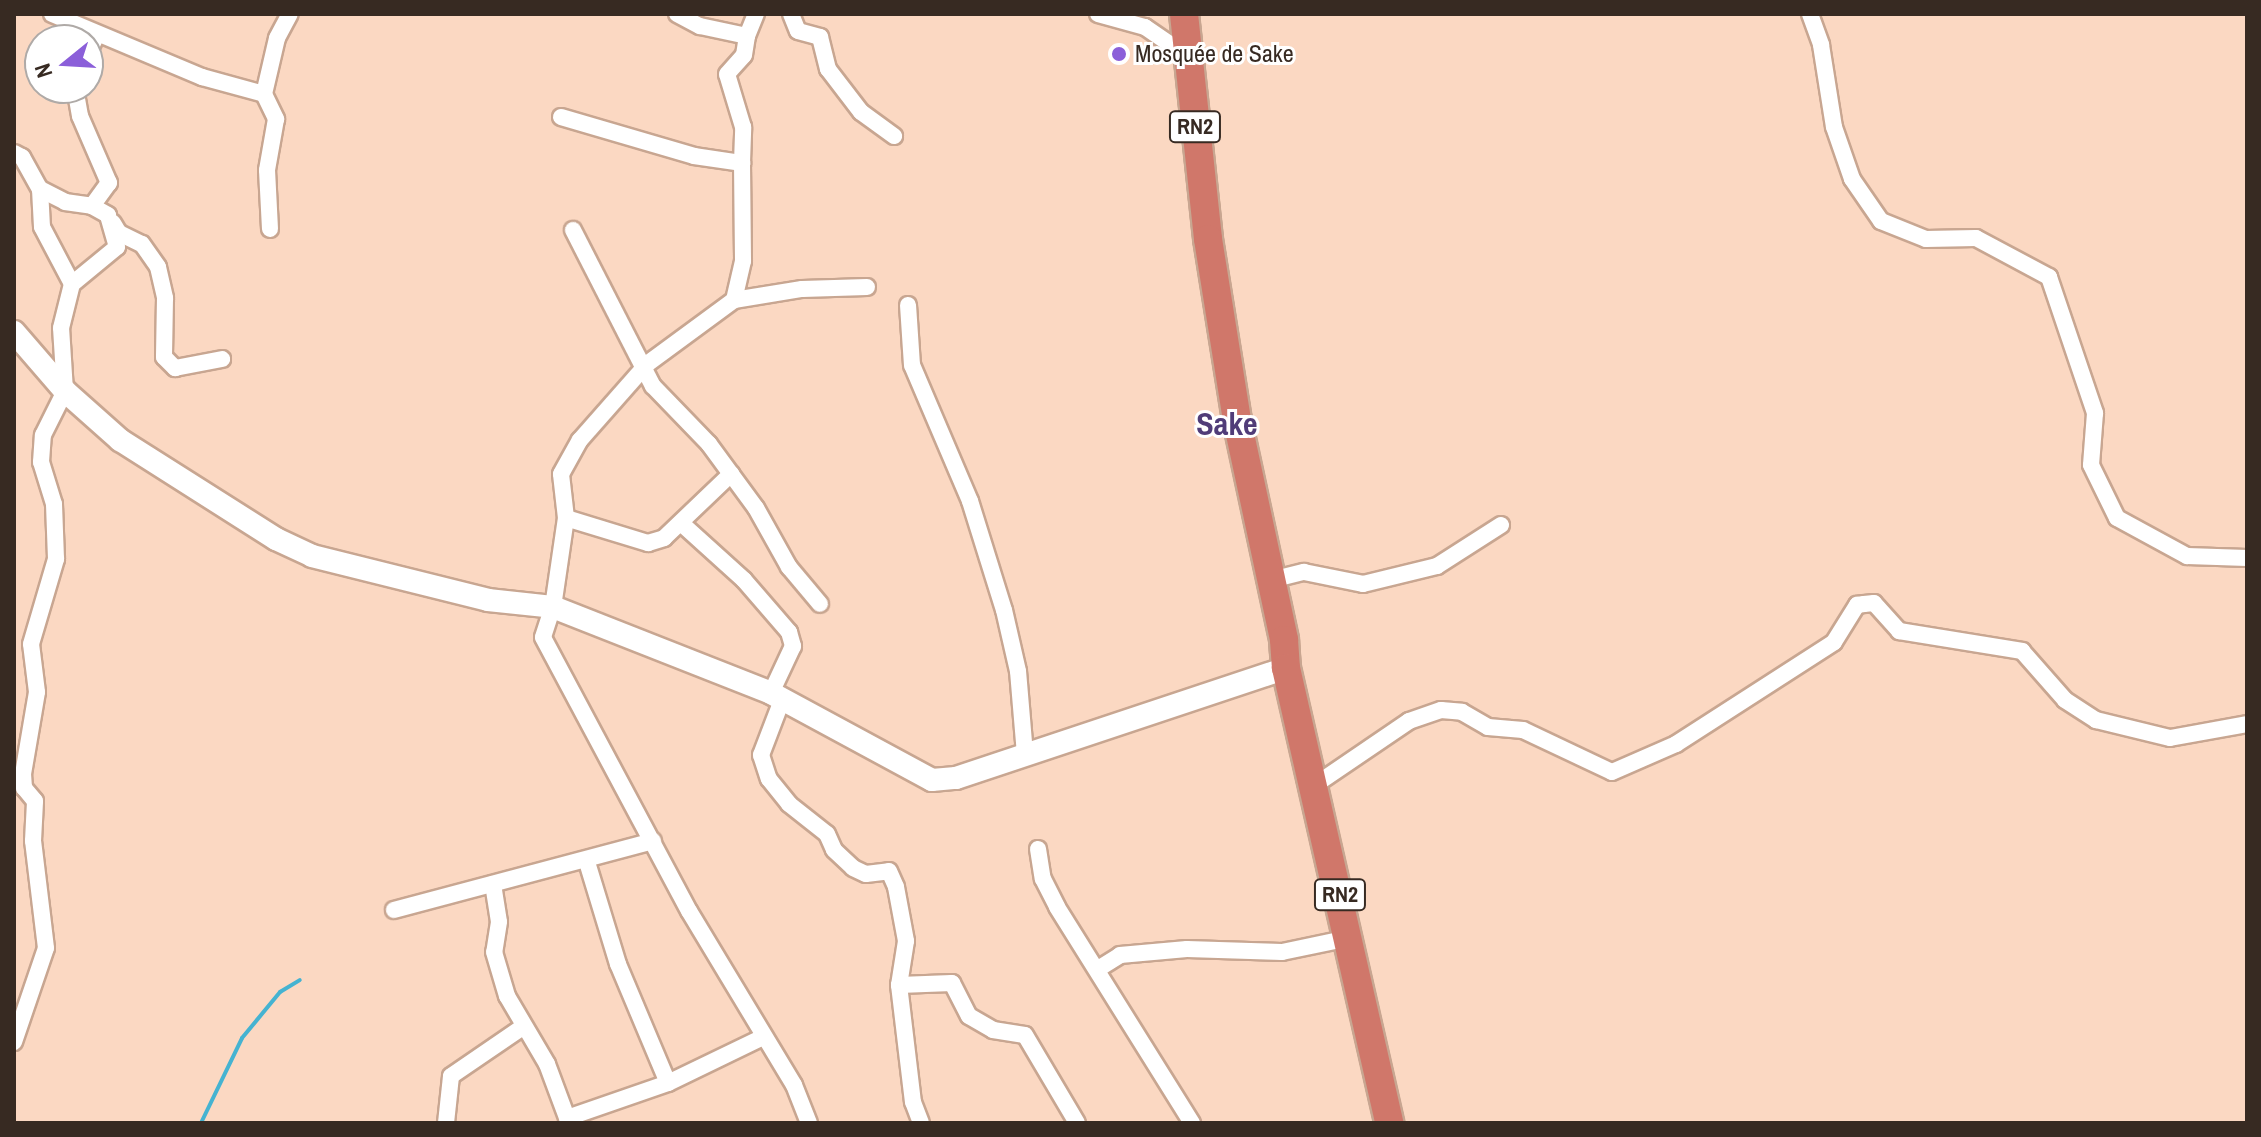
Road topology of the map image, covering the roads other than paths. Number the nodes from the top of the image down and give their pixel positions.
1 (52, 14) edge
2 (290, 14) edge
3 (677, 14) edge
4 (756, 14) edge
5 (791, 14) edge
6 (1098, 14) edge
7 (1184, 14) edge
8 (1810, 14) edge
9 (74, 24) edge
10 (747, 36) junction
11 (104, 37) edge
12 (1187, 56) junction
13 (264, 94) junction
14 (78, 104) edge
15 (561, 117) dead end
16 (894, 136) dead end
17 (14, 153) edge
18 (742, 163) junction
19 (40, 189) junction
20 (92, 206) junction
21 (108, 215) junction
22 (270, 229) dead end
23 (573, 230) dead end
24 (72, 284) junction
25 (867, 287) dead end
26 (734, 300) junction
27 (908, 305) dead end
28 (14, 332) edge
29 (222, 359) dead end
30 (644, 369) junction
31 (65, 391) junction
32 (731, 474) junction
33 (566, 518) junction
34 (681, 523) junction
35 (1501, 525) dead end
36 (2247, 558) edge
37 (1271, 580) junction
38 (820, 604) dead end
39 (553, 607) junction
40 (1286, 668) junction
41 (777, 696) junction
42 (2247, 724) edge
43 (1025, 754) junction
44 (1315, 785) junction
45 (653, 841) junction
46 (1038, 849) dead end
47 (587, 862) junction
48 (493, 884) junction
49 (394, 910) dead end
50 (1348, 931) junction
51 (1098, 969) junction
52 (899, 985) junction
53 (524, 1026) junction
54 (763, 1037) junction
55 (14, 1042) edge
56 (668, 1083) junction
57 (568, 1120) edge
58 (446, 1123) edge
59 (809, 1123) edge
60 (921, 1123) edge
61 (1077, 1123) edge
62 (1192, 1123) edge
63 (1389, 1123) edge

1 - 9 street
2 - 13 street
3 - 10 street
4 - 10 street
5 - 16 street
6 - 12 street
7 - 12 highway, RN2
8 - 36 street
10 - 18 street
11 - 13 street
12 - 37 highway, RN2
13 - 22 street
14 - 20 street
15 - 18 street
17 - 19 street
18 - 26 street
19 - 20 street
19 - 24 street
20 - 21 street
21 - 24 street
21 - 29 street
23 - 30 street
24 - 31 street
25 - 26 street
26 - 30 street
27 - 43 street
28 - 31 main road
30 - 32 street
30 - 33 street
31 - 39 main road
31 - 55 street
32 - 34 street
32 - 38 street
33 - 34 street
33 - 39 street
34 - 41 street
35 - 37 street
37 - 40 highway, RN2
39 - 41 main road
39 - 45 street
40 - 43 main road
40 - 44 highway, RN2
41 - 43 main road
41 - 52 street
42 - 44 street
44 - 50 highway, RN2
45 - 47 street
45 - 54 street
46 - 51 street
47 - 48 street
47 - 56 street
48 - 49 street
48 - 53 street
50 - 51 street
50 - 63 highway, RN2
51 - 62 street
52 - 60 street
52 - 61 street
53 - 57 street
53 - 58 street
54 - 56 street
54 - 59 street
56 - 57 street

